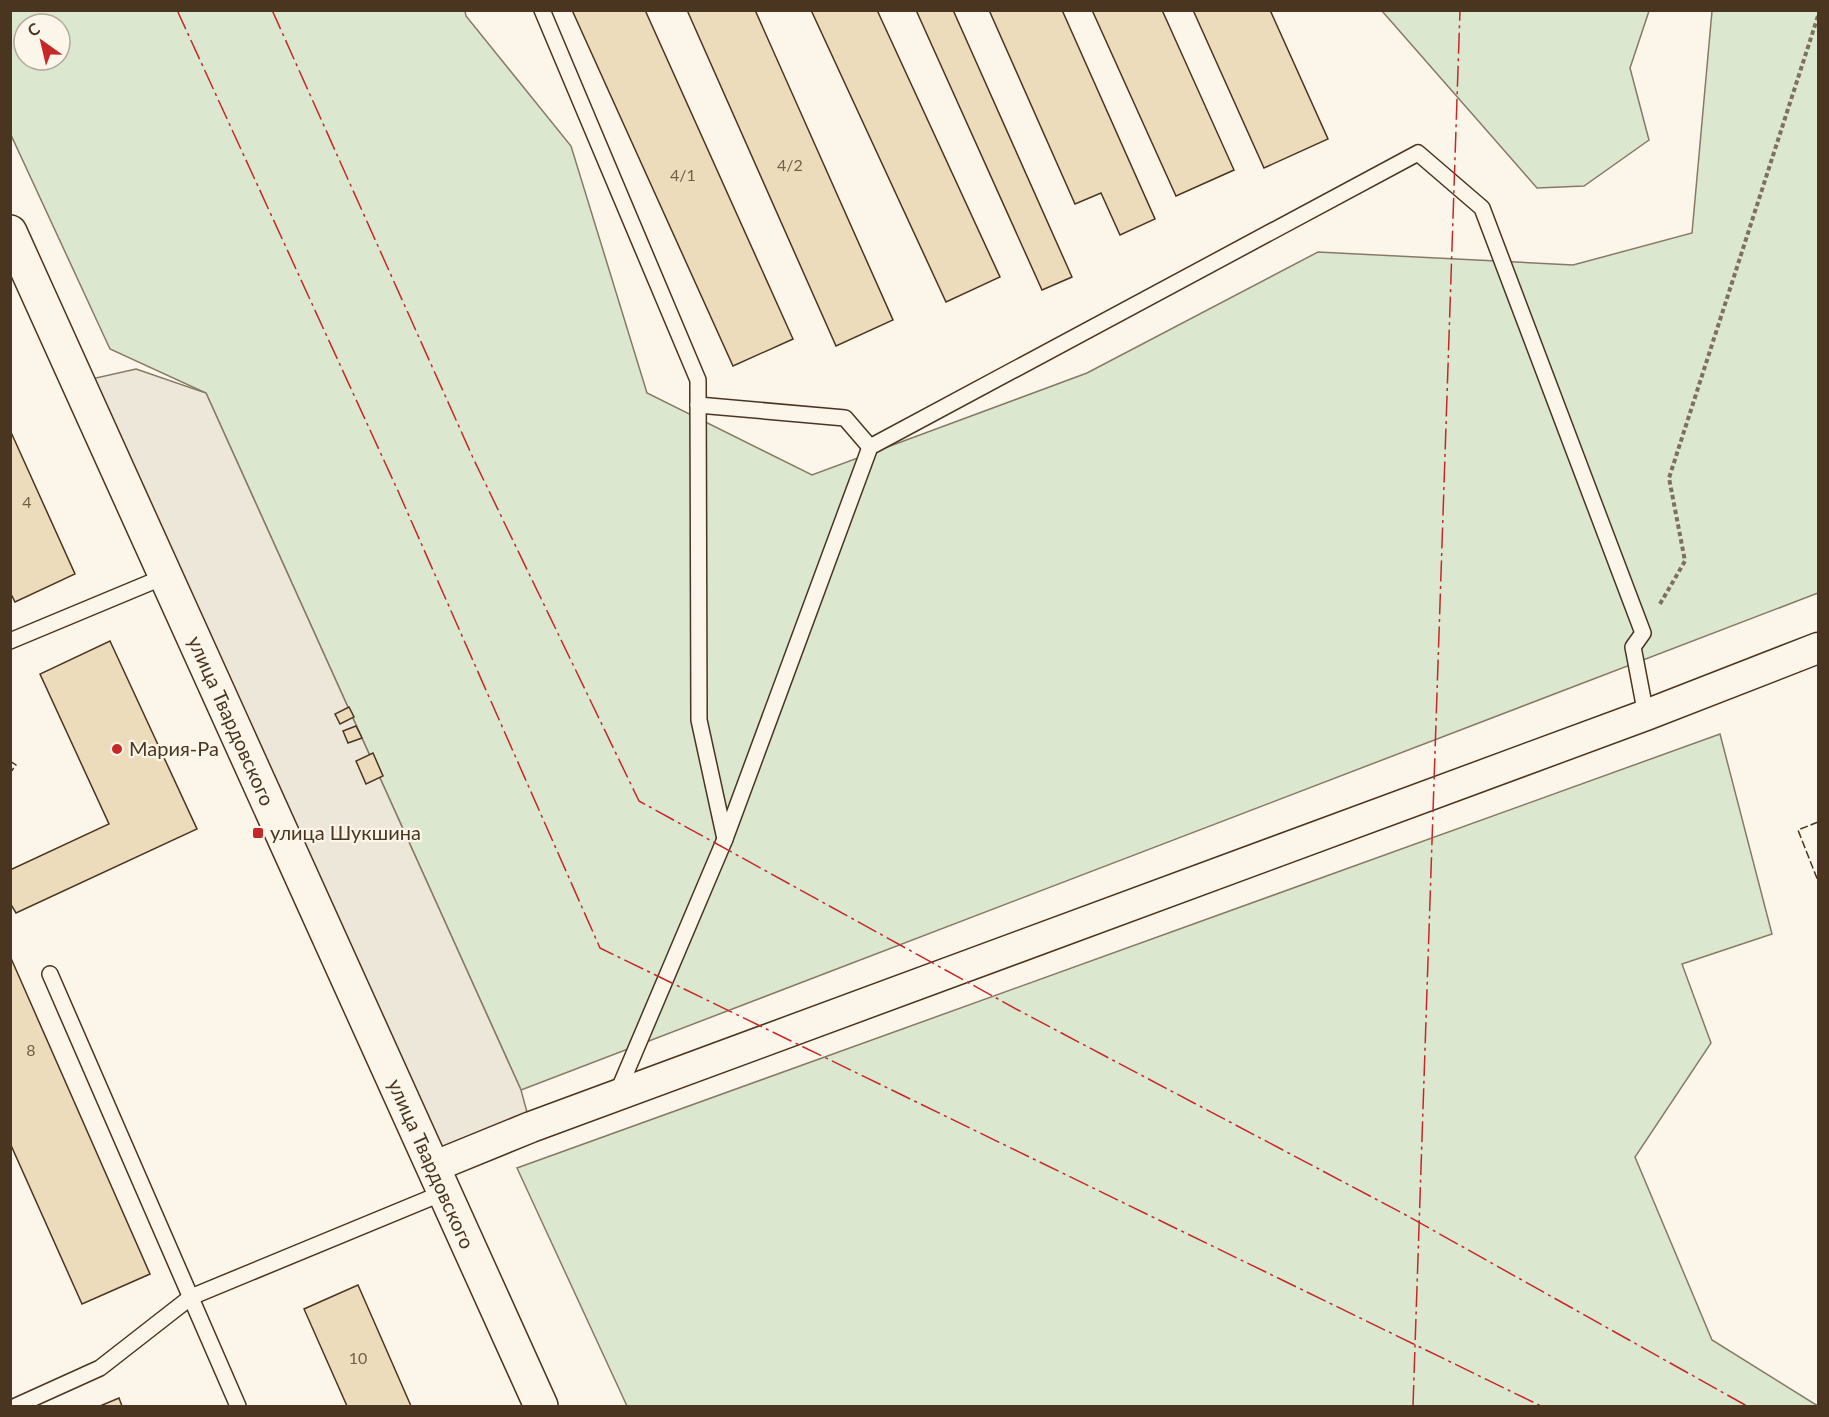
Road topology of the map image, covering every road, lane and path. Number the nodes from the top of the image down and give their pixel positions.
1 (542, 10) edge
2 (1818, 16) edge
3 (10, 232) edge
4 (698, 405) junction
5 (870, 447) junction
6 (166, 576) junction
7 (1643, 633) junction
8 (10, 641) edge
9 (1818, 648) edge
10 (1647, 715) junction
11 (725, 839) junction
12 (50, 974) dead end
13 (616, 1095) junction
14 (439, 1180) junction
15 (191, 1297) junction
16 (16, 1407) edge
17 (238, 1407) edge
18 (541, 1407) edge

1 - 4 lane
2 - 7 path
3 - 6 street, улица Твардовского
4 - 5 lane
4 - 11 lane
5 - 7 lane
5 - 11 lane
6 - 8 lane
6 - 14 street, улица Твардовского
7 - 10 lane
9 - 10 street
10 - 13 street
11 - 13 lane
12 - 15 lane
13 - 14 street
14 - 15 lane
14 - 18 street, улица Твардовского
15 - 16 lane
15 - 17 lane

